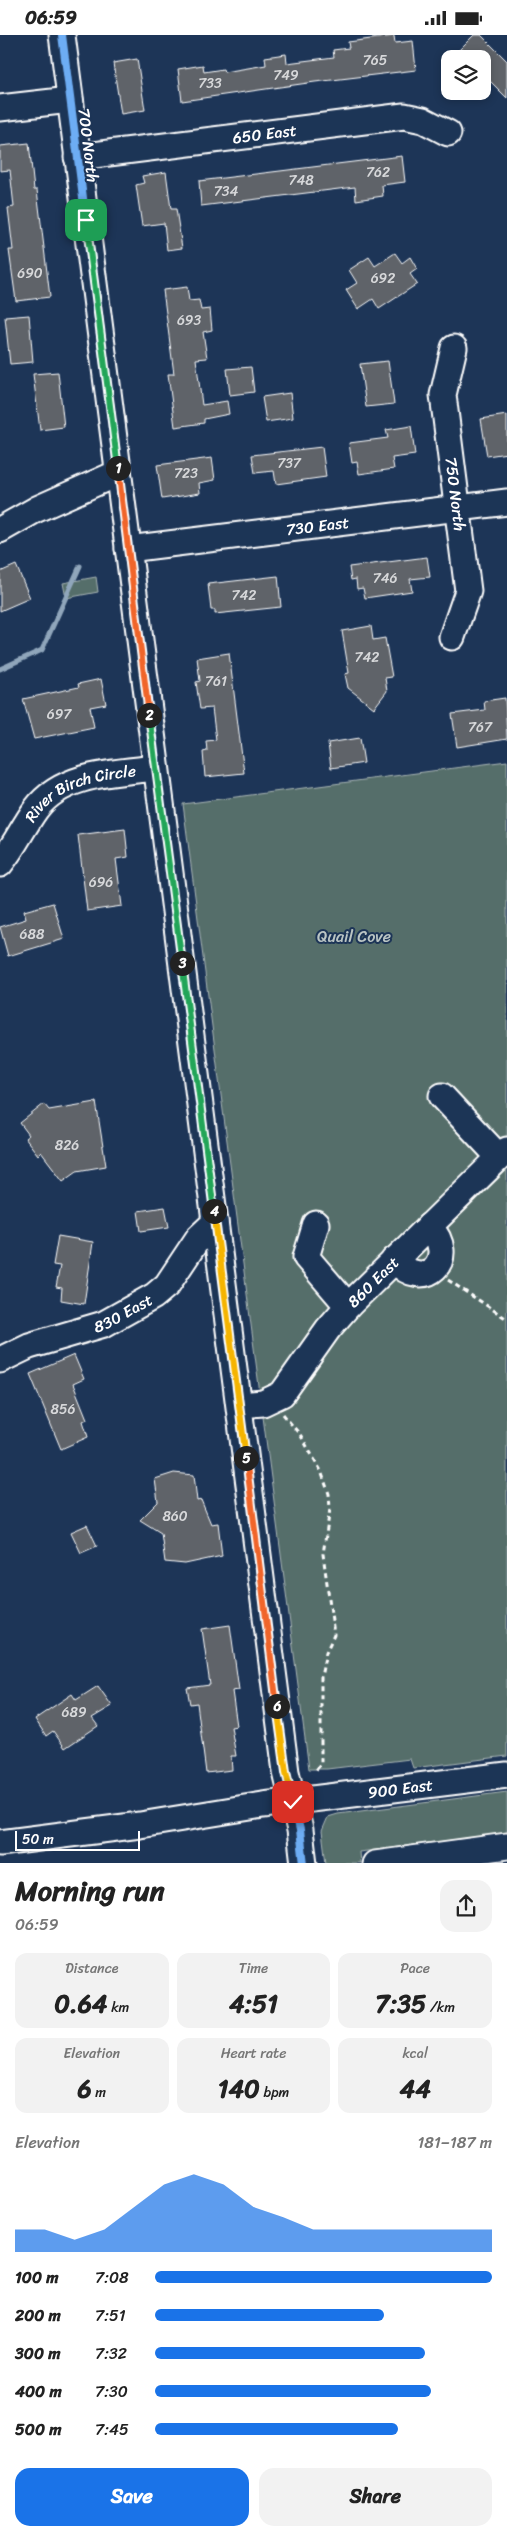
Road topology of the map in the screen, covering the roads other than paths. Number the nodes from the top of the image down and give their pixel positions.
1 (62, 35) edge
2 (70, 100) junction
3 (0, 108) edge
4 (448, 133) dead end
5 (77, 157) junction
6 (454, 349) dead end
7 (118, 473) junction
8 (507, 502) edge
9 (458, 508) junction
10 (0, 530) edge
11 (128, 549) junction
12 (452, 637) dead end
13 (156, 768) junction
14 (0, 864) edge
15 (442, 1096) dead end
16 (503, 1153) edge
17 (215, 1222) junction
18 (316, 1224) dead end
19 (429, 1226) junction
20 (394, 1260) junction
21 (348, 1307) junction
22 (0, 1360) edge
23 (240, 1405) junction
24 (507, 1775) edge
25 (293, 1802) junction
26 (0, 1843) edge
27 (507, 1846) edge
28 (304, 1863) edge
29 (375, 1863) edge

1 - 2 street, 700 North
2 - 3 street
2 - 5 street, 700 North
4 - 5 street, 650 East
5 - 7 street, 700 North
6 - 9 street, 750 North
7 - 10 street
7 - 11 street, 700 North
8 - 9 street, 730 East
9 - 11 street, 730 East
9 - 12 street, 750 North
11 - 13 street, 700 North
13 - 14 street, River Birch Circle
13 - 17 street, 700 North
15 - 16 street
16 - 19 street, 860 East
17 - 22 street, 830 East
17 - 23 street, 700 North
18 - 21 street
19 - 20 street, 860 East
19 - 20 street
20 - 21 street, 860 East
21 - 23 street, 860 East
23 - 25 street, 700 North
24 - 25 street, 900 East
25 - 26 street, 900 East
25 - 28 street, 700 North
27 - 29 street

